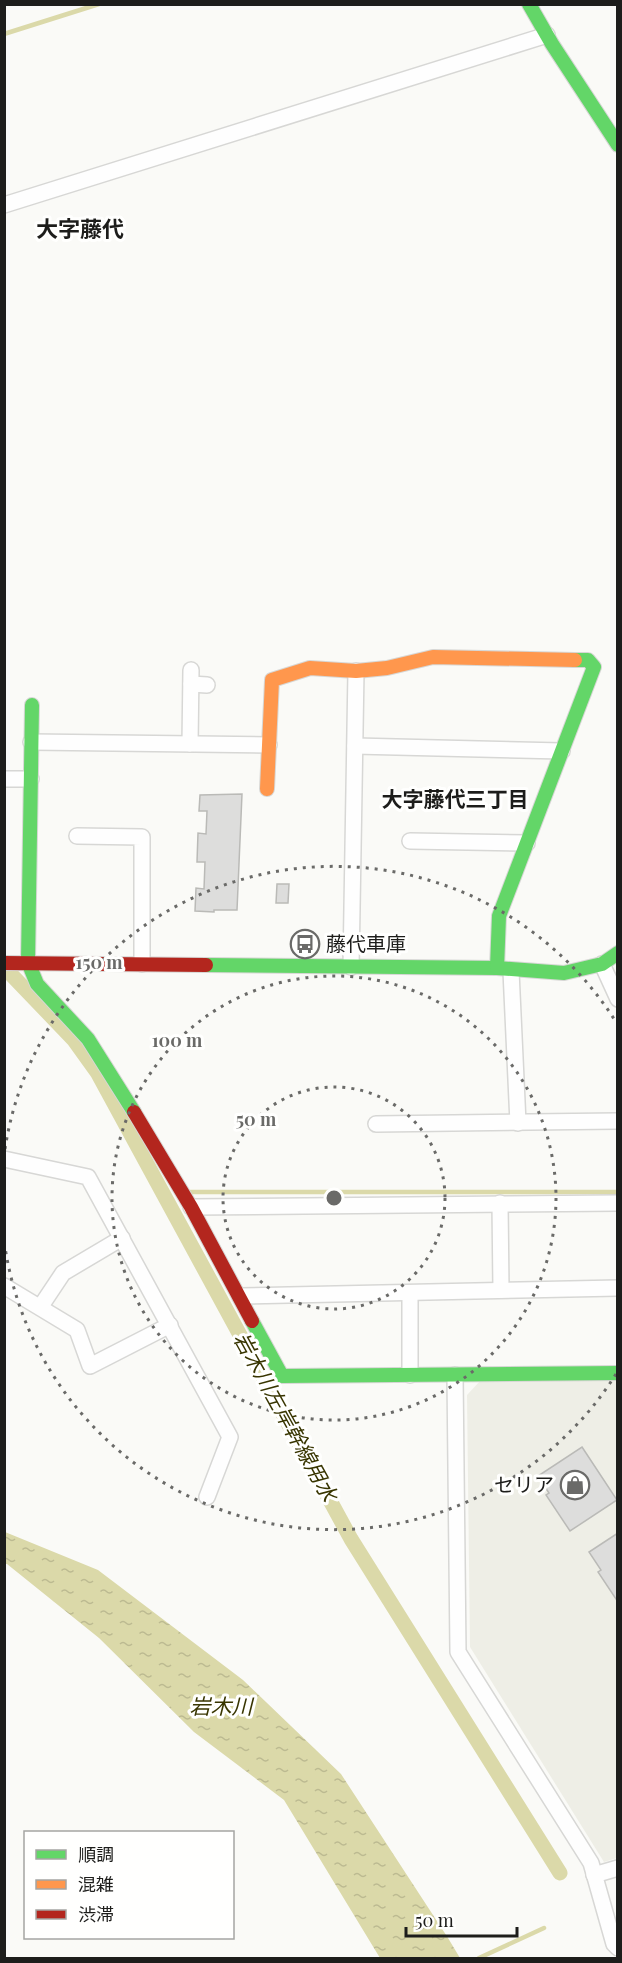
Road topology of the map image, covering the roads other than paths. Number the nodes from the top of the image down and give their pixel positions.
1 (530, 4) edge
2 (547, 35) junction
3 (618, 146) edge
4 (4, 205) edge
5 (356, 671) junction
6 (207, 685) dead end
7 (32, 705) dead end
8 (31, 742) junction
9 (190, 744) junction
10 (269, 745) junction
11 (355, 746) junction
12 (562, 751) junction
13 (4, 779) edge
14 (31, 779) junction
15 (267, 789) dead end
16 (76, 836) dead end
17 (410, 841) dead end
18 (527, 843) junction
19 (618, 953) edge
20 (28, 962) junction
21 (6, 963) edge
22 (142, 964) junction
23 (602, 964) junction
24 (351, 967) junction
25 (504, 969) junction
26 (618, 999) edge
27 (618, 1121) edge
28 (518, 1123) junction
29 (376, 1124) dead end
30 (4, 1159) edge
31 (500, 1203) junction
32 (618, 1203) edge
33 (192, 1207) junction
34 (122, 1239) junction
35 (4, 1286) edge
36 (618, 1288) edge
37 (501, 1290) junction
38 (410, 1293) junction
39 (240, 1296) junction
40 (41, 1306) junction
41 (170, 1324) junction
42 (618, 1373) edge
43 (455, 1375) junction
44 (410, 1376) junction
45 (207, 1497) dead end
46 (618, 1868) edge
47 (594, 1875) junction
48 (618, 1948) edge

1 - 2 street
2 - 3 street
2 - 4 street
5 - 10 street
5 - 11 street
5 - 12 street
6 - 9 street
7 - 8 street
8 - 9 street
8 - 14 street
9 - 10 street
10 - 15 street
11 - 12 street
11 - 24 street
12 - 18 street
13 - 14 street
14 - 20 street
16 - 22 street
17 - 18 street
18 - 25 street
19 - 23 street
20 - 21 street
20 - 22 street
20 - 33 street
22 - 24 street
23 - 25 street
23 - 26 street
24 - 25 street
25 - 28 street
27 - 28 street
28 - 29 street
30 - 34 street
31 - 32 street
31 - 33 street
31 - 37 street
33 - 39 street
34 - 40 street
34 - 41 street
35 - 40 street
36 - 37 street
37 - 38 street
38 - 39 street
38 - 44 street
39 - 44 street
40 - 41 street
41 - 45 street
42 - 43 street
43 - 44 street
43 - 47 street
46 - 47 street
47 - 48 street

